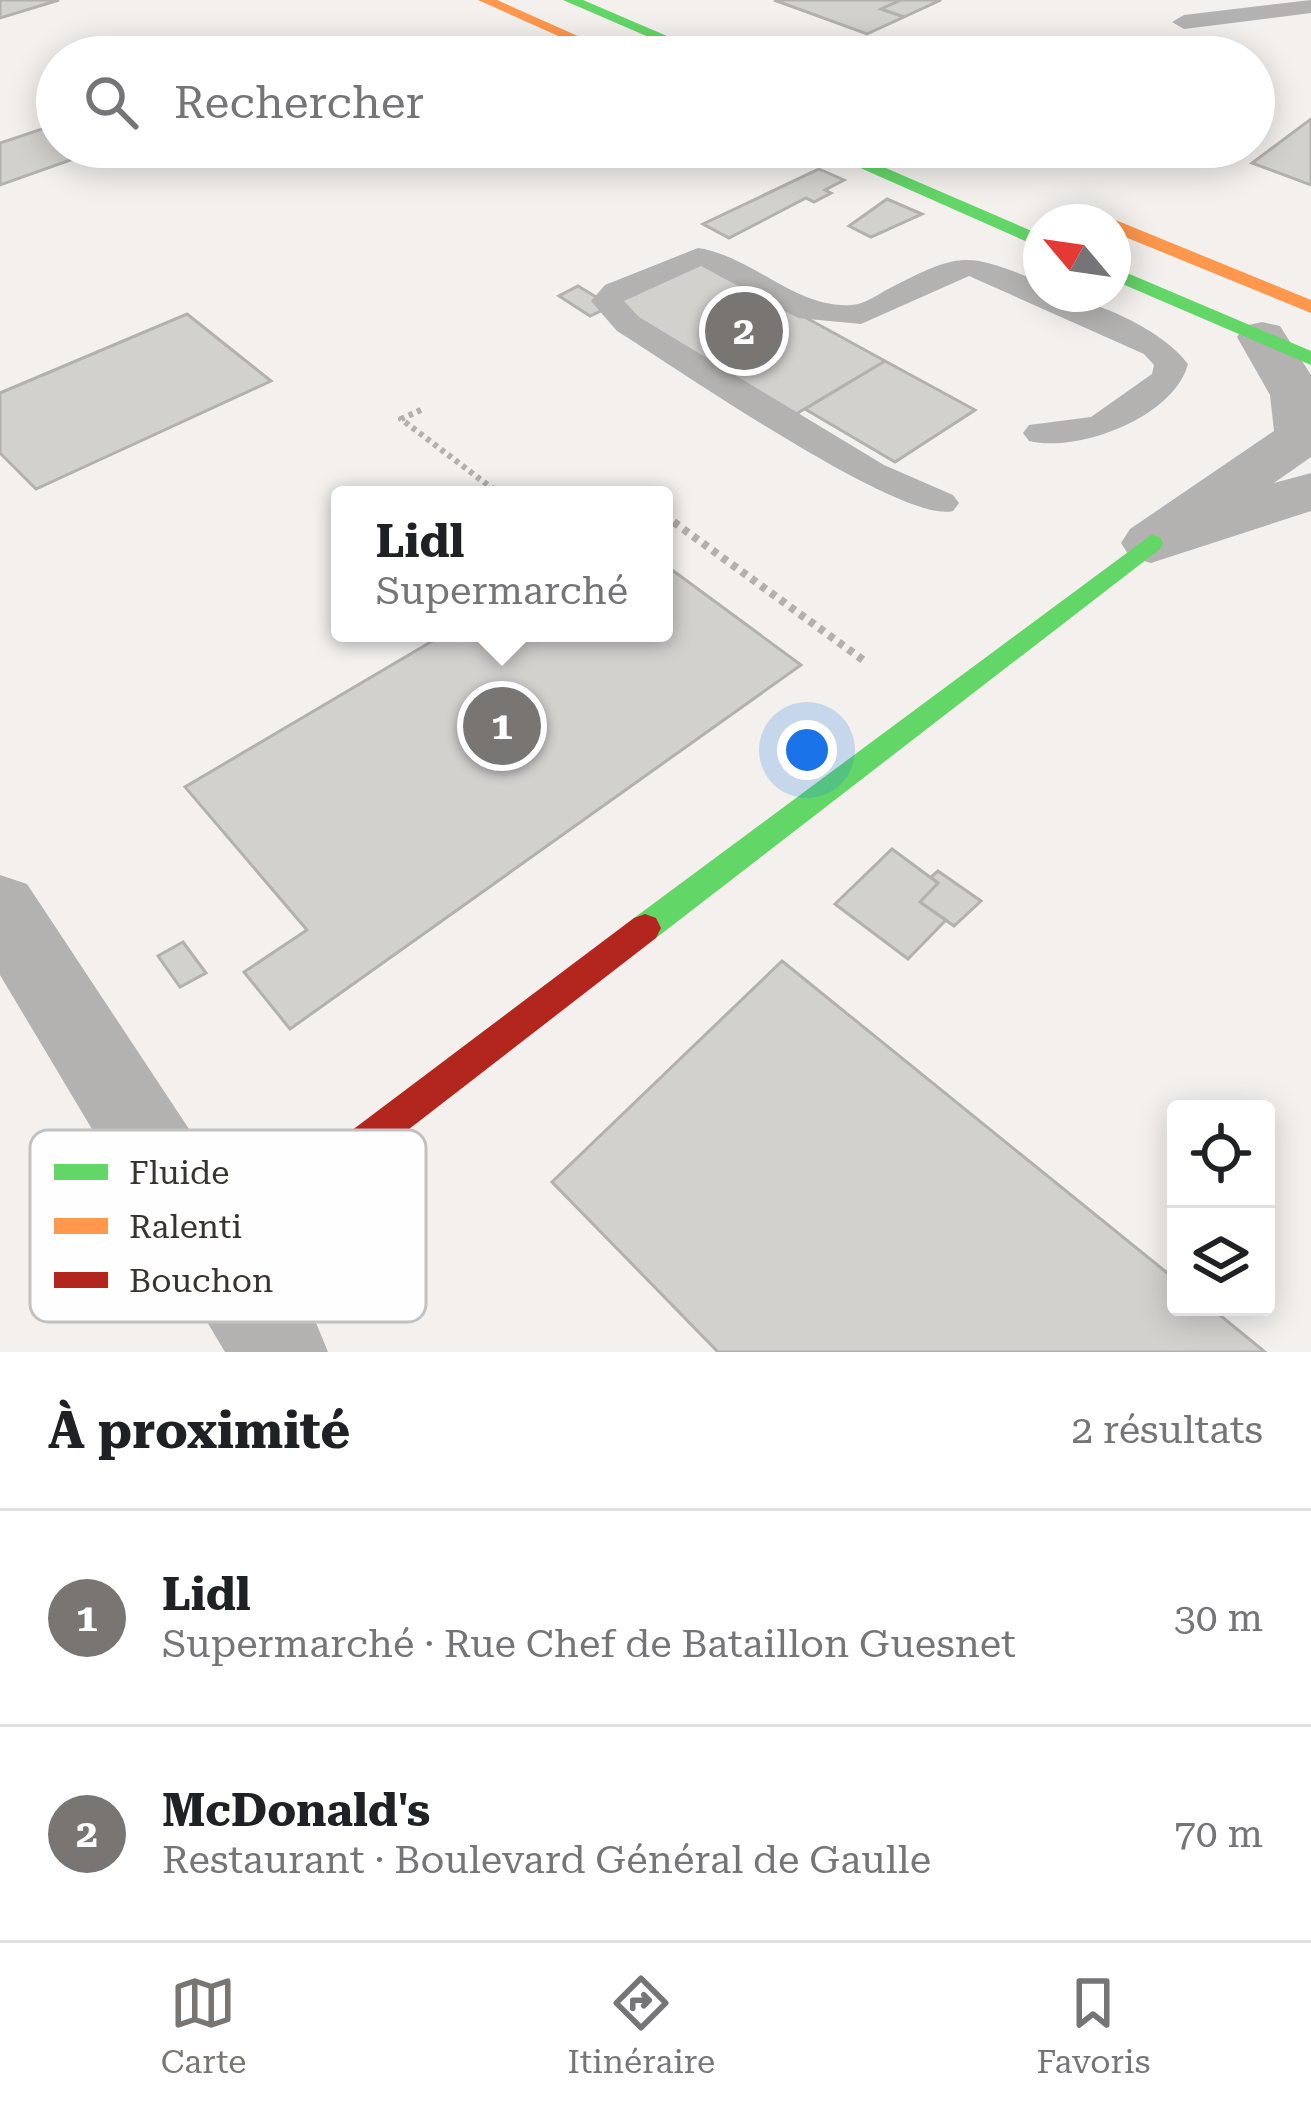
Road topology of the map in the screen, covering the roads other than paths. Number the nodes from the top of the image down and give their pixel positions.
1 (485, 0) edge
2 (570, 0) edge
3 (1311, 6) edge
4 (1184, 22) dead end
5 (568, 36) edge
6 (657, 36) edge
7 (870, 168) edge
8 (1131, 232) edge
9 (1023, 234) edge
10 (1131, 281) edge
11 (1023, 286) edge
12 (1311, 307) edge
13 (1081, 312) edge
14 (1286, 348) edge
15 (1041, 433) dead end
16 (1308, 454) edge
17 (940, 503) dead end
18 (1151, 542) joint
19 (0, 907) edge
20 (141, 1130) edge
21 (380, 1130) edge
22 (262, 1322) edge
23 (280, 1352) edge

1 - 5 main road
2 - 6 main road
3 - 4 lane
7 - 9 main road
8 - 12 main road
10 - 14 main road
11 - 17 lane
13 - 15 lane
14 - 16 street
16 - 18 street
18 - 21 main road
19 - 20 street
22 - 23 street

